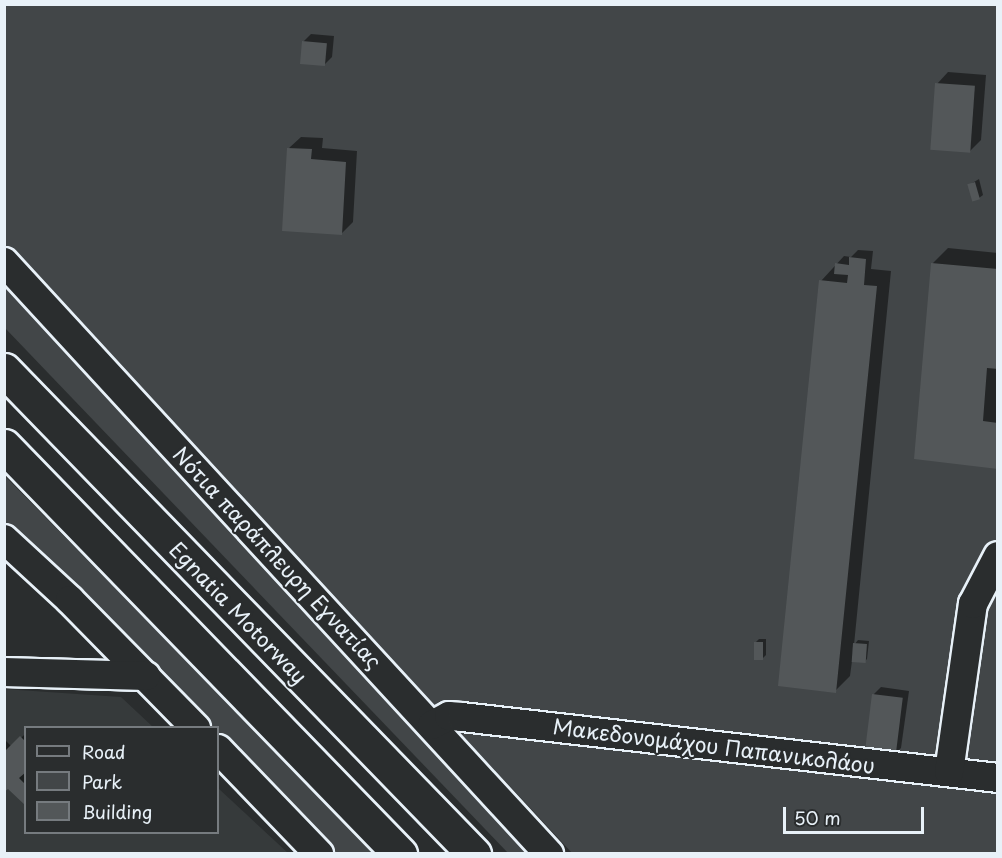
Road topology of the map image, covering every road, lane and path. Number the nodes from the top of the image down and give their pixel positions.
1 (4, 262) edge
2 (4, 370) edge
3 (4, 446) edge
4 (4, 539) edge
5 (994, 567) edge
6 (4, 672) edge
7 (146, 676) junction
8 (432, 725) junction
9 (194, 726) edge
10 (219, 750) edge
11 (949, 772) junction
12 (998, 778) edge
13 (319, 854) edge
14 (400, 854) edge
15 (474, 854) edge
16 (549, 854) edge

1 - 8 street, Νότια παράπλευρη Εγνατίας
2 - 15 highway, Egnatia Motorway
3 - 14 highway
4 - 7 street
5 - 11 street
6 - 7 street
7 - 9 street
8 - 11 street, Μακεδονομάχου Παπανικολάου
8 - 16 street, Νότια παράπλευρη Εγνατίας
10 - 13 street
11 - 12 street, Μακεδονομάχου Παπανικολάου

